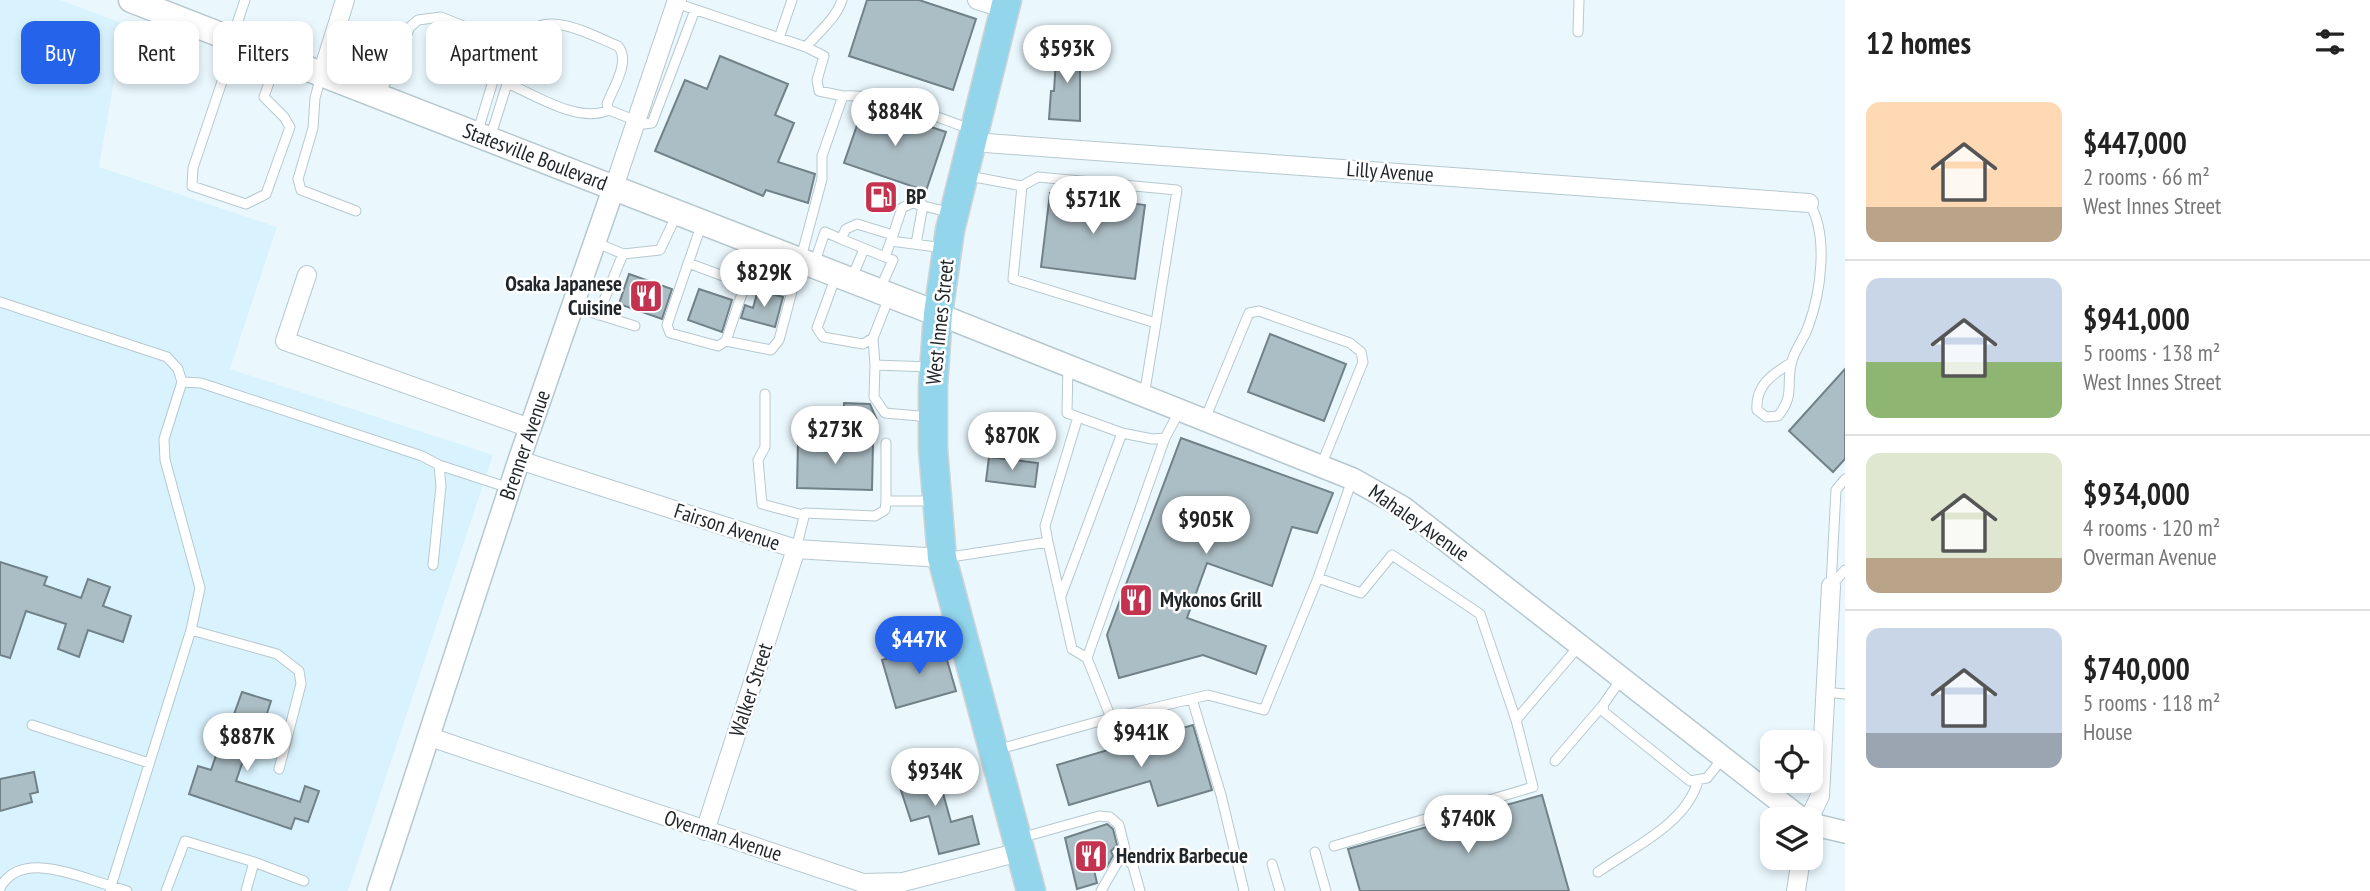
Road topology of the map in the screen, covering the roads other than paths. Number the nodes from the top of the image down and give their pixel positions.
1 (131, 0) edge
2 (245, 0) edge
3 (345, 0) edge
4 (792, 0) edge
5 (842, 0) edge
6 (977, 0) edge
7 (1579, 0) edge
8 (677, 2) edge
9 (1006, 5) edge
10 (695, 10) junction
11 (239, 21) edge
12 (562, 26) edge
13 (213, 32) edge
14 (1578, 32) dead end
15 (664, 38) junction
16 (779, 38) junction
17 (682, 45) junction
18 (806, 47) junction
19 (313, 71) edge
20 (322, 74) junction
21 (220, 84) edge
22 (269, 84) edge
23 (507, 84) edge
24 (509, 84) edge
25 (843, 96) junction
26 (379, 97) junction
27 (609, 110) junction
28 (637, 121) junction
29 (973, 136) junction
30 (483, 137) junction
31 (963, 176) junction
32 (1022, 186) junction
33 (614, 187) junction
34 (1809, 202) joint
35 (923, 205) junction
36 (356, 211) dead end
37 (678, 212) junction
38 (954, 214) junction
39 (702, 222) junction
40 (892, 238) junction
41 (841, 239) junction
42 (595, 242) junction
43 (758, 244) junction
44 (916, 244) junction
45 (864, 249) junction
46 (947, 249) junction
47 (623, 254) junction
48 (885, 257) junction
49 (688, 263) junction
50 (807, 263) junction
51 (307, 275) dead end
52 (844, 277) junction
53 (745, 284) junction
54 (885, 293) junction
55 (0, 302) edge
56 (572, 307) junction
57 (938, 314) junction
58 (598, 315) junction
59 (1156, 323) junction
60 (635, 327) dead end
61 (873, 338) junction
62 (726, 341) junction
63 (1791, 363) junction
64 (875, 365) junction
65 (1068, 365) junction
66 (934, 367) junction
67 (182, 382) junction
68 (765, 394) dead end
69 (1144, 396) junction
70 (1180, 410) junction
71 (1078, 417) junction
72 (933, 418) junction
73 (1204, 420) junction
74 (530, 428) junction
75 (1122, 433) junction
76 (1166, 438) junction
77 (886, 443) dead end
78 (519, 460) junction
79 (439, 465) junction
80 (1321, 466) junction
81 (1353, 479) junction
82 (1845, 479) edge
83 (510, 489) junction
84 (886, 501) junction
85 (937, 501) junction
86 (803, 515) junction
87 (1048, 542) junction
88 (796, 549) junction
89 (942, 558) junction
90 (433, 565) dead end
91 (1845, 570) edge
92 (1318, 578) junction
93 (1831, 586) junction
94 (1061, 596) junction
95 (191, 629) junction
96 (1580, 645) junction
97 (1087, 658) junction
98 (1622, 678) junction
99 (1825, 692) junction
100 (1845, 695) edge
101 (1192, 699) junction
102 (1603, 705) junction
103 (1111, 718) junction
104 (1516, 720) junction
105 (32, 725) dead end
106 (430, 737) junction
107 (994, 750) junction
108 (1723, 758) junction
109 (1555, 761) dead end
110 (149, 763) junction
111 (279, 769) dead end
112 (1698, 781) junction
113 (1786, 807) edge
114 (1815, 807) edge
115 (1823, 827) edge
116 (705, 831) junction
117 (1845, 832) edge
118 (1018, 846) junction
119 (1334, 846) dead end
120 (1315, 852) dead end
121 (1124, 855) junction
122 (254, 862) junction
123 (1272, 864) dead end
124 (1799, 870) edge
125 (1598, 872) dead end
126 (304, 881) dead end
127 (909, 886) edge
128 (0, 888) edge
129 (110, 889) edge
130 (127, 891) edge
131 (166, 891) edge
132 (246, 891) edge
133 (377, 891) edge
134 (1031, 891) edge
135 (1101, 891) edge
136 (1140, 891) edge
137 (1244, 891) edge
138 (1280, 891) edge
139 (1326, 891) edge
140 (1796, 891) edge

1 - 13 main road, Statesville Boulevard
2 - 11 lane
3 - 20 street
4 - 16 lane
5 - 18 lane
6 - 9 street
7 - 14 lane
8 - 10 lane
8 - 15 street, Brenner Avenue
9 - 29 main road, West Innes Street
10 - 16 lane
10 - 17 lane
12 - 27 lane
15 - 17 lane
15 - 28 street, Brenner Avenue
16 - 18 lane
17 - 28 lane
18 - 25 lane
19 - 20 main road, Statesville Boulevard
20 - 26 main road, Statesville Boulevard
20 - 36 lane
21 - 22 lane
23 - 30 lane
24 - 27 lane
25 - 29 lane
25 - 50 lane
26 - 30 main road, Statesville Boulevard
26 - 30 lane
27 - 28 lane
28 - 33 street, Brenner Avenue
29 - 31 main road, West Innes Street
29 - 34 street, Lilly Avenue
30 - 33 main road, Statesville Boulevard
31 - 32 lane
31 - 38 main road, West Innes Street
32 - 59 lane
32 - 59 lane
33 - 37 main road, Statesville Boulevard
33 - 42 street, Brenner Avenue
34 - 63 lane
35 - 38 lane
35 - 40 lane
35 - 44 lane
37 - 39 main road, Statesville Boulevard
37 - 47 lane
38 - 46 main road, West Innes Street
39 - 43 main road, Statesville Boulevard
39 - 49 lane
40 - 41 lane
40 - 44 lane
40 - 48 lane
41 - 45 lane
41 - 50 lane
42 - 47 lane
42 - 56 street, Brenner Avenue
43 - 50 main road, Statesville Boulevard
43 - 53 lane
44 - 46 lane
45 - 48 lane
45 - 52 lane
46 - 57 main road, West Innes Street
47 - 58 lane
48 - 54 lane
49 - 53 lane
49 - 62 lane
50 - 52 main road, Statesville Boulevard
50 - 62 lane
51 - 74 street
52 - 54 main road, Statesville Boulevard
52 - 61 lane
53 - 62 lane
54 - 57 main road, Statesville Boulevard
54 - 61 lane
55 - 67 lane
56 - 58 lane
56 - 74 street, Brenner Avenue
57 - 65 street, Mahaley Avenue
57 - 66 main road, West Innes Street
58 - 60 lane
59 - 69 lane
61 - 64 lane
63 - 63 lane
64 - 66 lane
64 - 72 lane
65 - 69 street, Mahaley Avenue
65 - 71 lane
66 - 72 main road, West Innes Street
67 - 79 lane
67 - 95 lane
68 - 86 lane
69 - 70 street, Mahaley Avenue
70 - 73 street, Mahaley Avenue
70 - 76 lane
71 - 75 lane
71 - 87 lane
72 - 85 main road, West Innes Street
73 - 80 street, Mahaley Avenue
73 - 80 lane
74 - 78 street, Brenner Avenue
75 - 76 lane
75 - 94 lane
76 - 97 lane
77 - 84 lane
78 - 83 street, Brenner Avenue
78 - 88 street, Fairson Avenue
79 - 83 lane
79 - 90 lane
80 - 81 street, Mahaley Avenue
81 - 92 lane
81 - 96 street, Mahaley Avenue
82 - 93 lane
83 - 106 street, Brenner Avenue
84 - 85 lane
84 - 86 lane
85 - 89 main road, West Innes Street
86 - 88 lane
87 - 89 lane
87 - 94 lane
88 - 89 street, Fairson Avenue
88 - 116 street, Walker Street
89 - 107 main road, West Innes Street
91 - 93 lane
92 - 101 lane
92 - 104 lane
93 - 99 street
94 - 97 lane
95 - 110 lane
95 - 111 lane
96 - 98 street, Mahaley Avenue
96 - 104 lane
97 - 103 lane
98 - 102 lane
98 - 108 street, Mahaley Avenue
99 - 100 lane
99 - 114 street
101 - 103 lane
101 - 137 lane
102 - 109 lane
102 - 112 lane
103 - 107 lane
104 - 119 lane
105 - 110 lane
106 - 116 street, Overman Avenue
106 - 133 street, Brenner Avenue
107 - 118 main road, West Innes Street
108 - 112 lane
108 - 113 street, Mahaley Avenue
110 - 129 lane
112 - 125 lane
115 - 117 street
116 - 127 street, Overman Avenue
118 - 121 lane
118 - 127 street, Overman Avenue
118 - 134 main road, West Innes Street
120 - 139 lane
121 - 135 lane
121 - 136 lane
122 - 126 lane
122 - 131 lane
122 - 132 lane
123 - 138 lane
124 - 140 street
128 - 129 lane
129 - 130 lane

